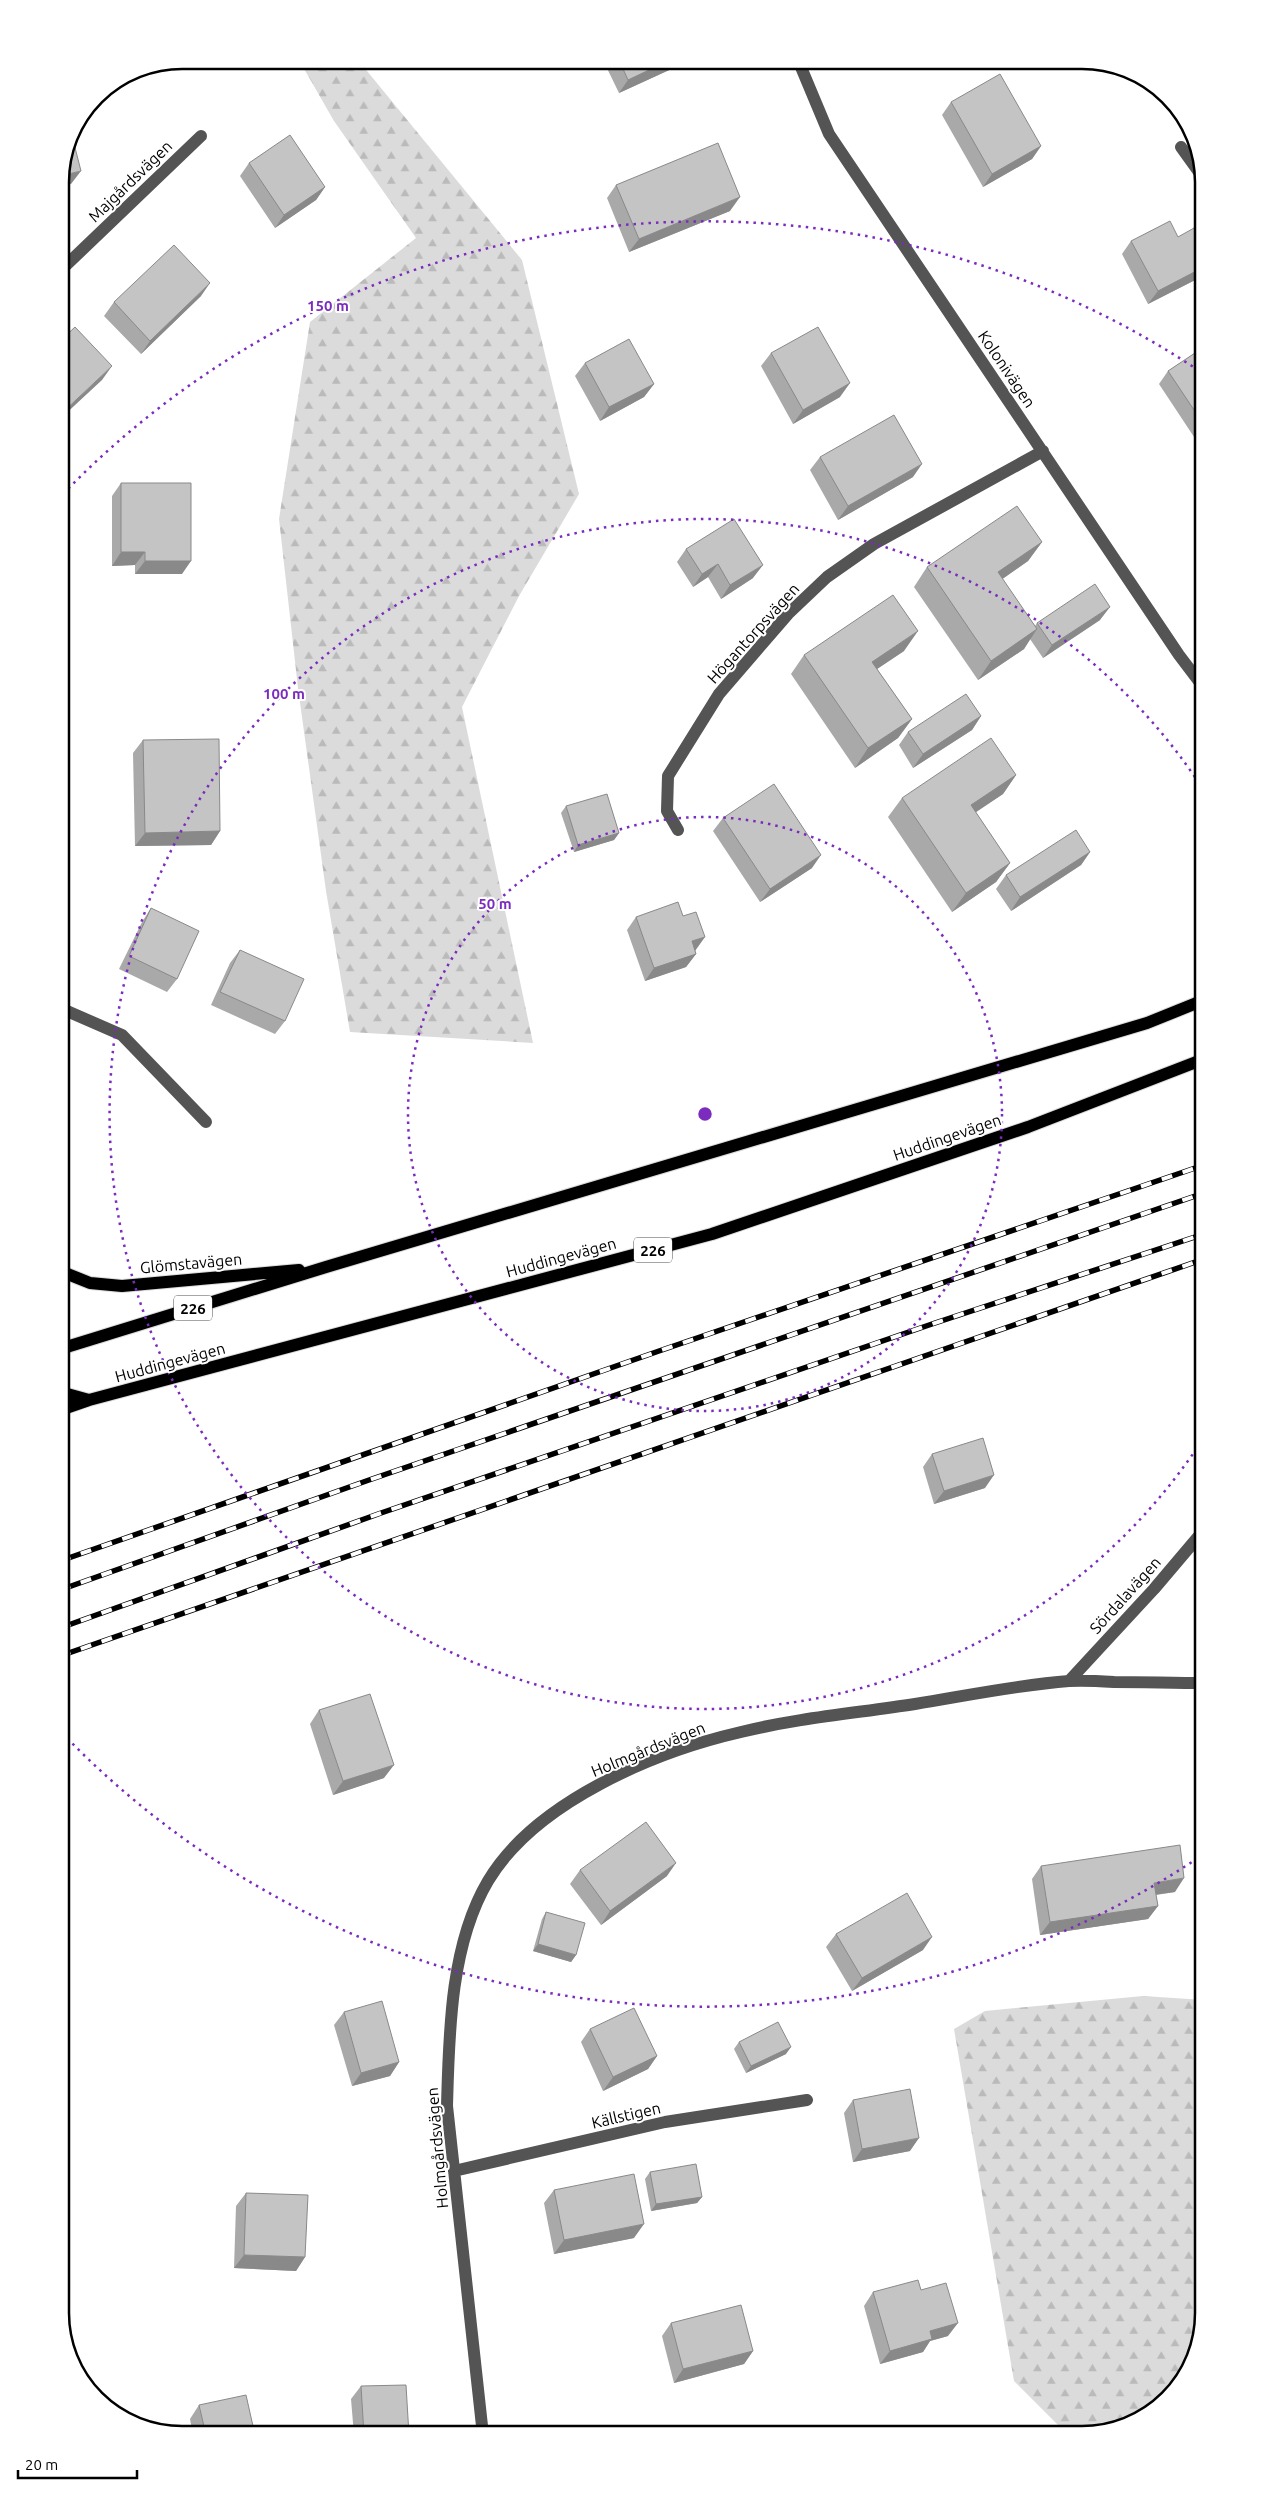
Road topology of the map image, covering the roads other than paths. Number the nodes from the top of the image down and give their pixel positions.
1 (802, 69) edge
2 (201, 136) dead end
3 (1181, 147) dead end
4 (1194, 165) edge
5 (69, 262) edge
6 (1043, 451) junction
7 (1195, 676) edge
8 (678, 830) dead end
9 (1195, 1004) edge
10 (69, 1012) edge
11 (1195, 1063) edge
12 (206, 1122) dead end
13 (326, 1267) junction
14 (69, 1275) edge
15 (69, 1346) edge
16 (69, 1394) edge
17 (89, 1400) junction
18 (69, 1407) edge
19 (1195, 1541) edge
20 (1069, 1681) junction
21 (1195, 1683) edge
22 (808, 2100) dead end
23 (454, 2171) junction
24 (482, 2426) edge

1 - 6 street, Kolonivägen
2 - 5 street, Majgårdsvägen
3 - 4 street
6 - 7 street, Kolonivägen
6 - 8 street, Högantorpsvägen
9 - 13 main road, 226
10 - 12 street
11 - 17 main road, Huddingevägen / 226
13 - 14 main road, Glömstavägen
13 - 15 main road, 226
16 - 17 main road
17 - 18 main road, Huddingevägen / 226
19 - 20 street, Sördalavägen
20 - 21 street, Holmgårdsvägen
20 - 23 street, Holmgårdsvägen
22 - 23 street, Källstigen
23 - 24 street, Holmgårdsvägen

